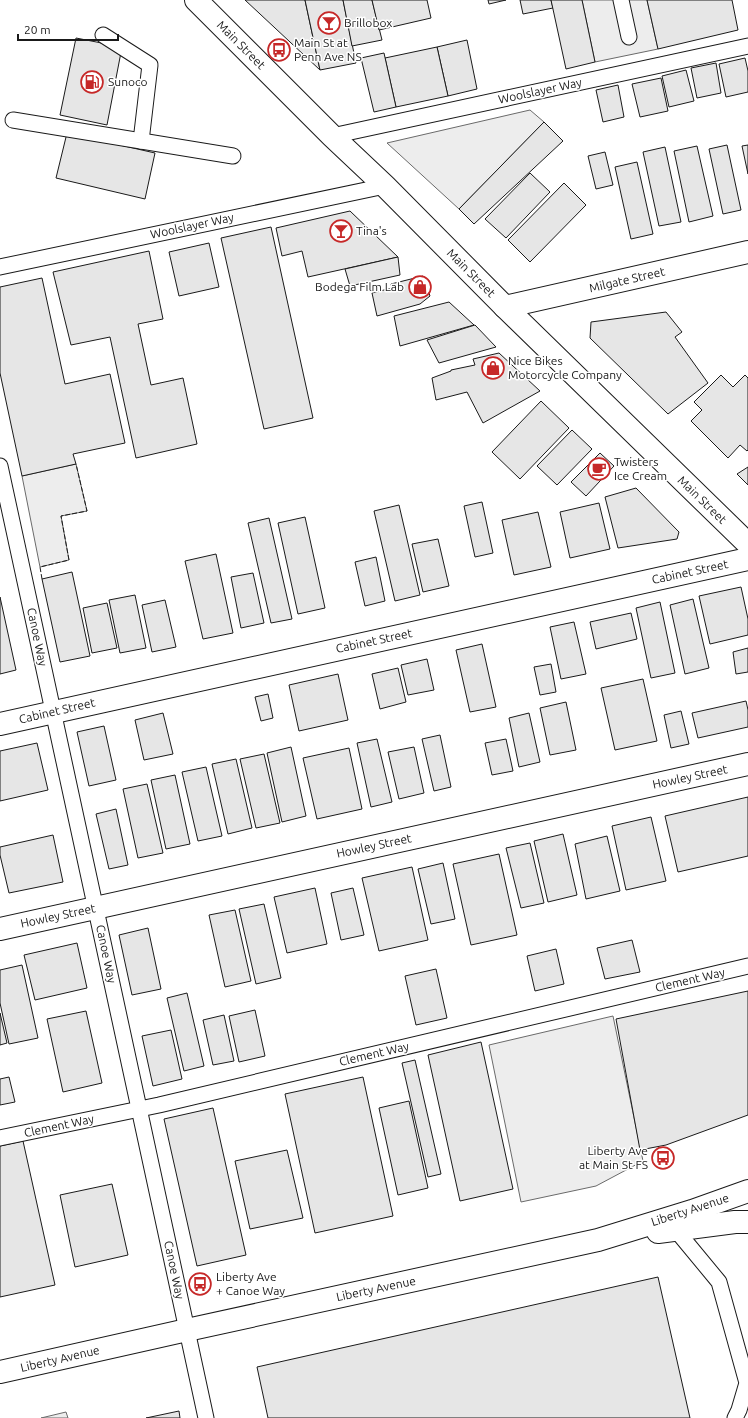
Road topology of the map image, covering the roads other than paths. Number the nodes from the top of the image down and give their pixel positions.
1 (196, 0) edge
2 (621, 0) edge
3 (103, 35) dead end
4 (629, 37) dead end
5 (748, 46) edge
6 (13, 120) dead end
7 (332, 136) junction
8 (141, 141) junction
9 (233, 156) dead end
10 (385, 186) junction
11 (748, 252) edge
12 (0, 267) edge
13 (505, 307) junction
14 (0, 466) edge
15 (748, 544) edge
16 (748, 559) edge
17 (53, 712) junction
18 (0, 724) edge
19 (748, 764) edge
20 (95, 908) junction
21 (0, 929) edge
22 (748, 966) edge
23 (139, 1109) junction
24 (0, 1138) edge
25 (748, 1191) edge
26 (748, 1222) edge
27 (669, 1225) junction
28 (187, 1330) junction
29 (0, 1372) edge
30 (206, 1418) edge
31 (735, 1418) edge

1 - 7 street, Main Street
2 - 4 lane
3 - 8 lane
5 - 7 lane, Woolslayer Way
6 - 8 lane
7 - 10 street, Main Street
8 - 9 lane
10 - 12 lane, Woolslayer Way
10 - 13 street, Main Street
11 - 13 street, Milgate Street
13 - 15 street, Main Street
14 - 17 lane, Canoe Way
16 - 17 street, Cabinet Street
17 - 18 street, Cabinet Street
17 - 20 lane, Canoe Way
19 - 20 street, Howley Street
20 - 21 street, Howley Street
20 - 23 lane, Canoe Way
22 - 23 lane, Clement Way
23 - 24 lane, Clement Way
23 - 28 lane, Canoe Way
25 - 27 street, Liberty Avenue
26 - 27 street
27 - 28 street, Liberty Avenue
27 - 31 lane
28 - 29 street, Liberty Avenue
28 - 30 lane, Canoe Way

